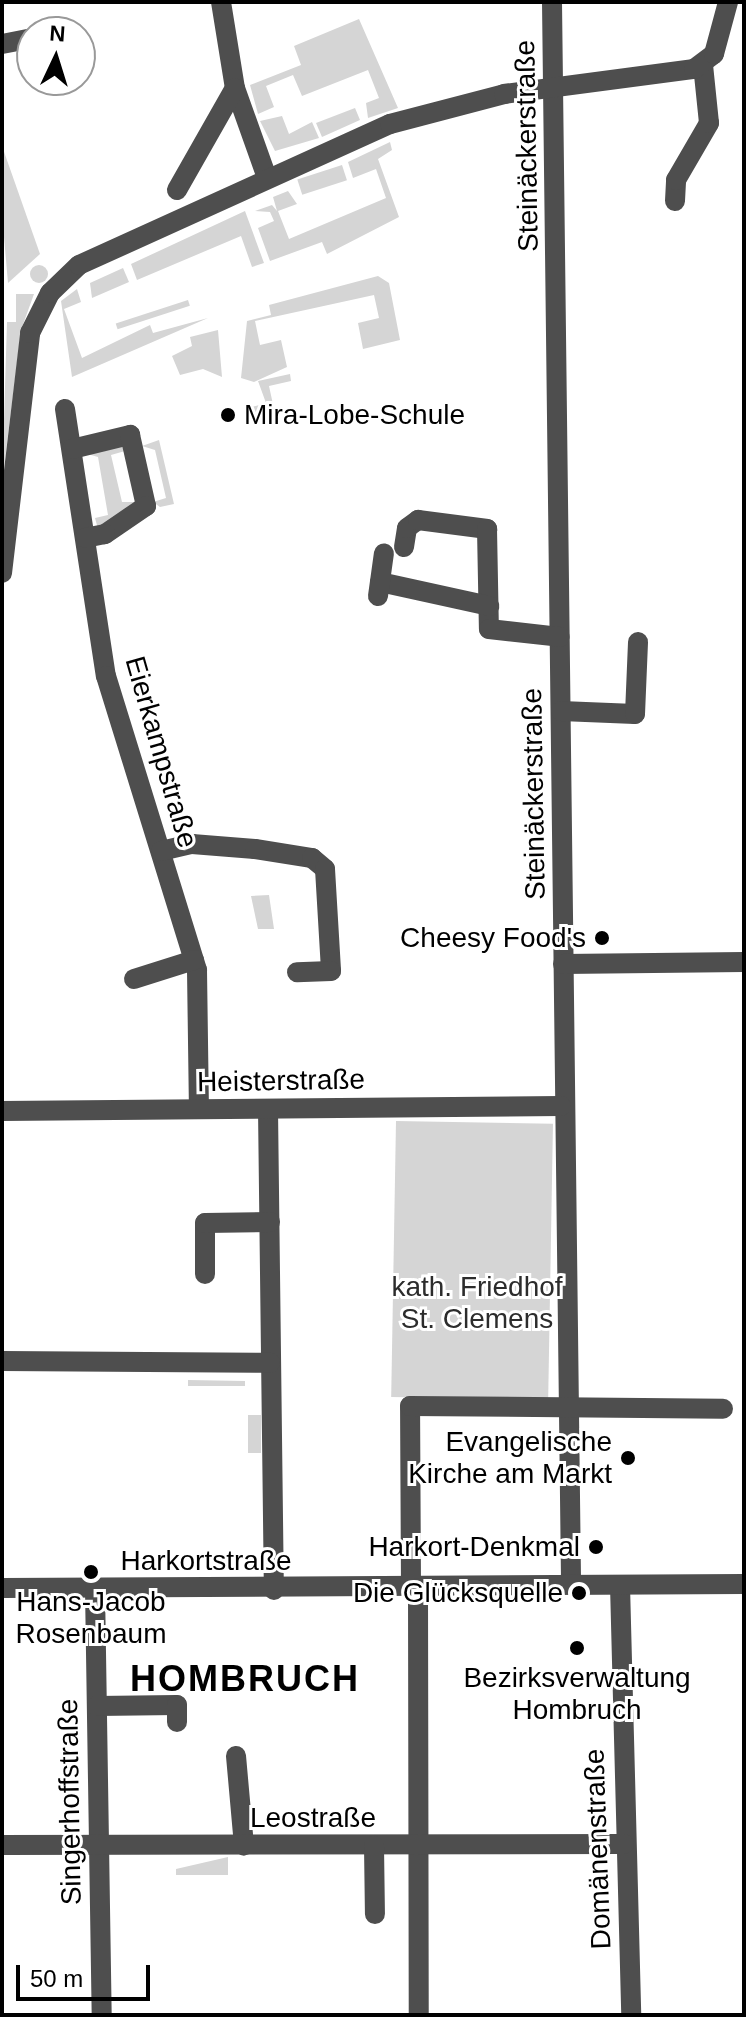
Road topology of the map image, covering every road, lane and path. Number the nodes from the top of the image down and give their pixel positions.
1 (221, 2) edge
2 (552, 2) edge
3 (728, 2) edge
4 (703, 65) junction
5 (235, 88) junction
6 (554, 90) junction
7 (267, 178) junction
8 (177, 190) dead end
9 (675, 201) dead end
10 (65, 409) dead end
11 (72, 449) junction
12 (85, 538) junction
13 (2, 573) edge
14 (489, 606) junction
15 (560, 637) junction
16 (638, 642) dead end
17 (561, 711) junction
18 (161, 851) junction
19 (194, 960) junction
20 (744, 962) edge
21 (563, 964) junction
22 (297, 972) dead end
23 (134, 979) dead end
24 (561, 1106) junction
25 (277, 1108) junction
26 (199, 1109) junction
27 (2, 1111) edge
28 (270, 1222) junction
29 (205, 1274) dead end
30 (2, 1361) edge
31 (270, 1363) junction
32 (569, 1405) junction
33 (723, 1409) dead end
34 (744, 1584) edge
35 (571, 1585) junction
36 (620, 1585) junction
37 (2, 1588) edge
38 (414, 1588) junction
39 (95, 1589) junction
40 (274, 1590) junction
41 (97, 1706) junction
42 (177, 1722) dead end
43 (236, 1756) dead end
44 (624, 1844) junction
45 (2, 1845) edge
46 (419, 1845) junction
47 (99, 1846) junction
48 (244, 1846) junction
49 (374, 1846) junction
50 (375, 1914) dead end
51 (102, 2015) edge
52 (419, 2015) edge
53 (631, 2015) edge

1 - 5 street
2 - 6 street, Steinäckerstraße
3 - 4 street
4 - 6 street
4 - 9 street
5 - 7 street
5 - 8 street
6 - 7 street
6 - 15 street, Steinäckerstraße
7 - 13 street
10 - 11 street, Eierkampstraße
11 - 12 street, Eierkampstraße
11 - 12 street
12 - 18 street, Eierkampstraße
14 - 14 street
14 - 15 street
15 - 17 street, Steinäckerstraße
16 - 17 street
17 - 21 street, Steinäckerstraße
18 - 19 street, Eierkampstraße
18 - 22 street
19 - 23 street
19 - 26 street, Eierkampstraße
20 - 21 street
21 - 24 street, Steinäckerstraße
24 - 25 street, Heisterstraße
24 - 32 street, Steinäckerstraße
25 - 26 street, Heisterstraße
25 - 28 street
26 - 27 street, Heisterstraße
28 - 29 street
28 - 31 street
30 - 31 street
31 - 40 street
32 - 33 street
32 - 35 street, Steinäckerstraße
32 - 38 street
34 - 36 street, Harkortstraße
35 - 36 street, Harkortstraße
35 - 38 street, Harkortstraße
36 - 44 street, Domänenstraße
37 - 39 street, Harkortstraße
38 - 40 street, Harkortstraße
38 - 46 street
39 - 40 street, Harkortstraße
39 - 41 street, Singerhoffstraße
41 - 42 street
41 - 47 street, Singerhoffstraße
43 - 48 street
44 - 46 street, Leostraße
44 - 53 street, Domänenstraße
45 - 47 street, Leostraße
46 - 49 street, Leostraße
46 - 52 street
47 - 48 street, Leostraße
47 - 51 street, Singerhoffstraße
48 - 49 street, Leostraße
49 - 50 street

